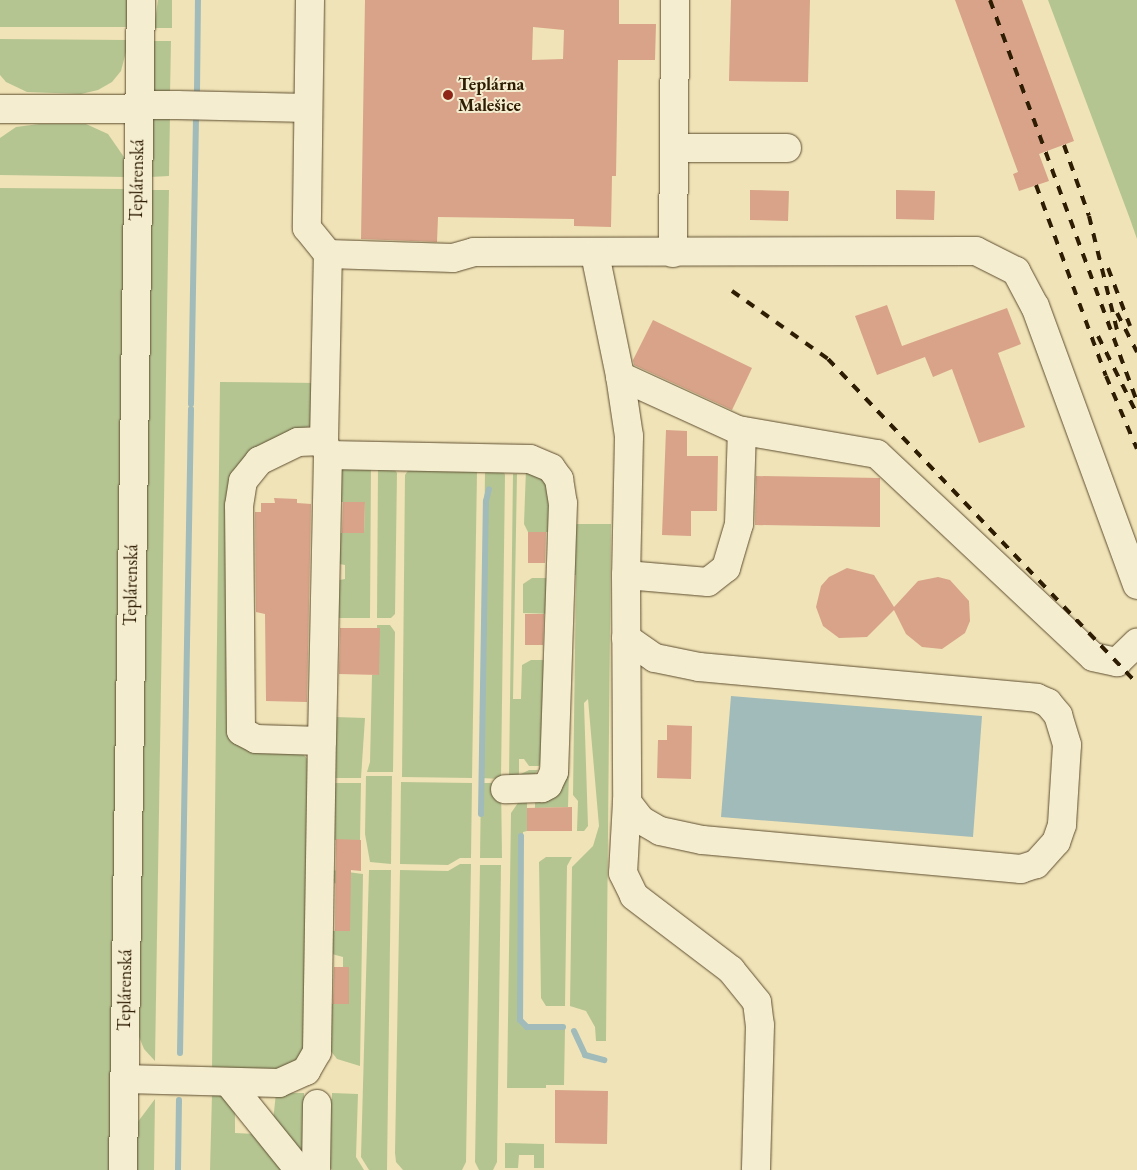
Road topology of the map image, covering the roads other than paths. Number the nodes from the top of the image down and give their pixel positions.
1 (140, 0) edge
2 (152, 0) edge
3 (310, 0) edge
4 (675, 0) edge
5 (140, 65) junction
6 (308, 108) junction
7 (0, 109) edge
8 (139, 109) junction
9 (674, 148) junction
10 (787, 148) dead end
11 (673, 253) junction
12 (328, 254) junction
13 (595, 254) junction
14 (620, 376) junction
15 (742, 431) junction
16 (326, 448) junction
17 (626, 575) junction
18 (1137, 585) edge
19 (626, 638) junction
20 (1137, 643) edge
21 (322, 740) junction
22 (505, 789) dead end
23 (627, 802) junction
24 (124, 1079) junction
25 (228, 1082) junction
26 (317, 1104) dead end
27 (123, 1170) edge
28 (298, 1170) edge
29 (316, 1170) edge
30 (756, 1170) edge

1 - 5 street, Teplárenská
2 - 5 street
3 - 6 street
4 - 9 street
5 - 8 street, Teplárenská
6 - 8 street
6 - 12 street
7 - 8 street
8 - 24 street, Teplárenská
9 - 10 street
9 - 11 street
11 - 13 street
11 - 18 street
12 - 13 street
12 - 16 street
13 - 14 street
14 - 15 street
14 - 17 street
15 - 17 street
15 - 20 street
16 - 21 street
16 - 21 street
16 - 22 street
17 - 19 street
19 - 23 street
19 - 23 street
21 - 25 street
23 - 30 street
24 - 25 street
24 - 27 street, Teplárenská
25 - 28 street
26 - 29 street

